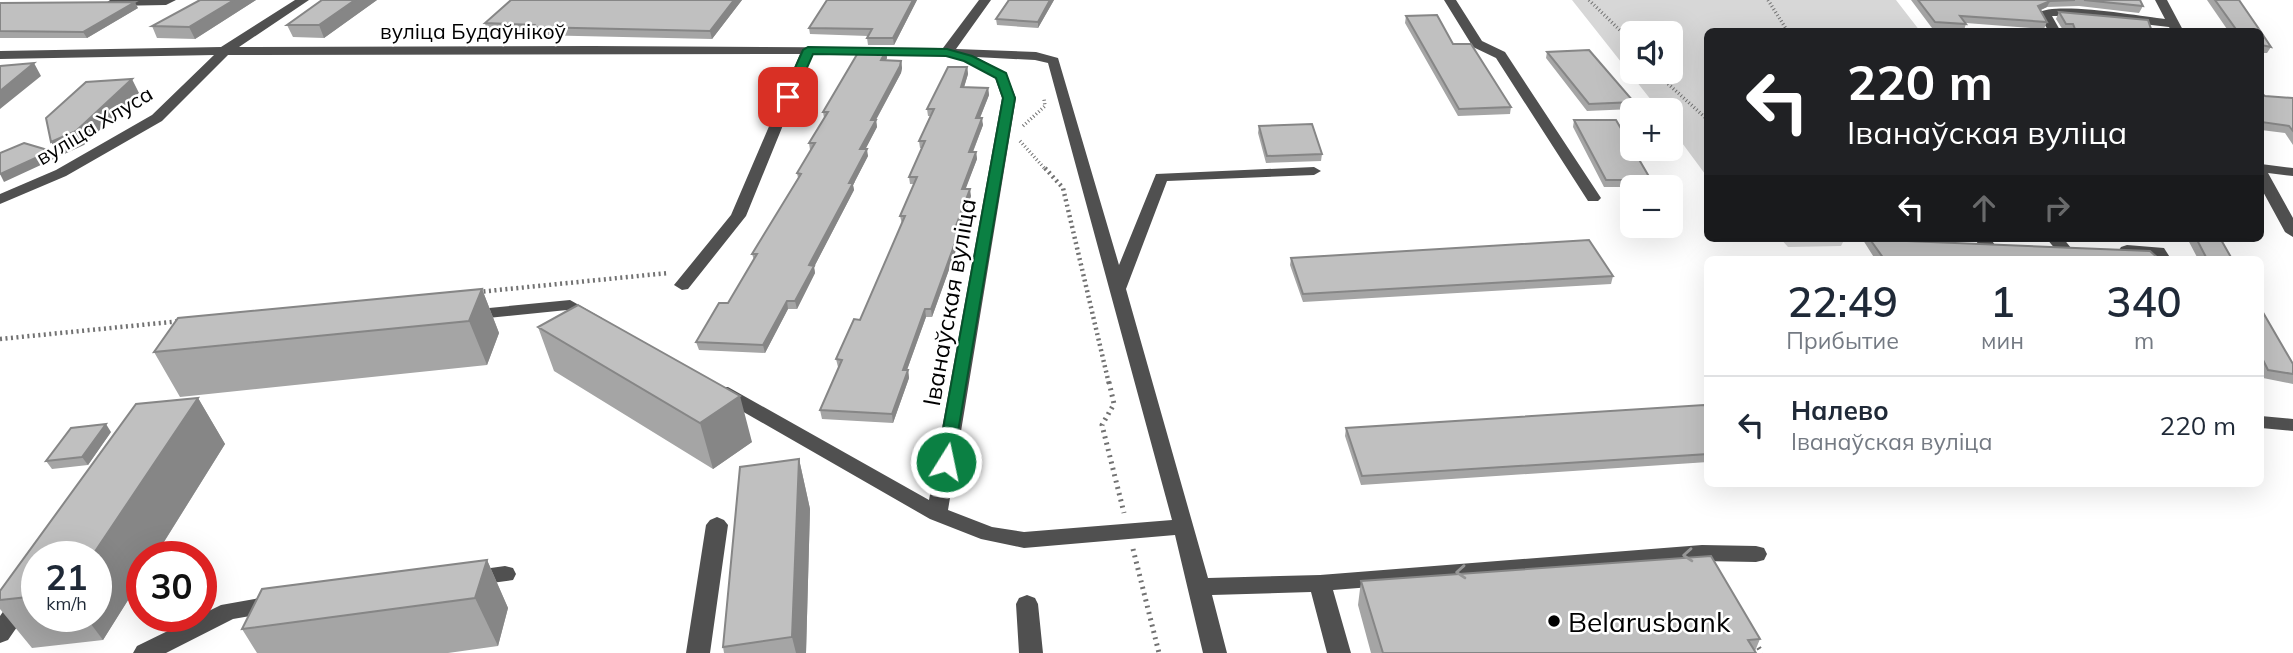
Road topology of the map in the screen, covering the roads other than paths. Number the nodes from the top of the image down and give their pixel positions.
1 (170, 0) edge
2 (303, 0) edge
3 (985, 0) edge
4 (1450, 0) edge
5 (2161, 0) edge
6 (97, 3) edge
7 (2053, 28) edge
8 (2176, 28) edge
9 (226, 50) junction
10 (808, 50) junction
11 (947, 52) junction
12 (0, 55) edge
13 (2264, 168) edge
14 (1314, 172) dead end
15 (2293, 172) edge
16 (2268, 197) edge
17 (1593, 198) dead end
18 (0, 199) edge
19 (2289, 217) edge
20 (2293, 232) edge
21 (1922, 242) edge
22 (1990, 243) edge
23 (1936, 244) edge
24 (1961, 244) edge
25 (2132, 244) edge
26 (2064, 245) edge
27 (2038, 247) edge
28 (2113, 250) edge
29 (2161, 256) edge
30 (682, 285) dead end
31 (1119, 287) junction
32 (446, 318) edge
33 (605, 325) edge
34 (699, 379) edge
35 (2264, 422) edge
36 (2293, 425) edge
37 (937, 514) junction
38 (717, 525) dead end
39 (1184, 527) junction
40 (1756, 554) dead end
41 (505, 574) dead end
42 (450, 581) edge
43 (1320, 583) junction
44 (1198, 587) junction
45 (298, 601) edge
46 (21, 603) edge
47 (1027, 604) dead end
48 (0, 634) edge
49 (145, 653) edge
50 (698, 653) edge
51 (1031, 653) edge
52 (1215, 653) edge
53 (1339, 653) edge

1 - 6 street
2 - 9 street, вуліца Хлуса
3 - 11 street
4 - 17 street
5 - 8 street
7 - 8 street
9 - 10 street, вуліца Будаўнікоў
9 - 12 street, вуліца Будаўнікоў
9 - 18 street, вуліца Хлуса
10 - 11 street, вуліца Будаўнікоў
10 - 30 street
11 - 31 street
11 - 37 street, Іванаўская вуліца
13 - 15 street
14 - 31 street
16 - 19 street
19 - 20 street
21 - 23 street
22 - 24 street
25 - 28 street
25 - 29 street
26 - 27 street
31 - 39 street
32 - 33 street
34 - 37 street
35 - 36 street
37 - 39 street
38 - 50 street
39 - 44 street
40 -> 43 street
41 - 42 street
43 - 44 street
43 - 53 street
44 - 52 street
45 - 49 street
46 - 48 street
47 - 51 street

